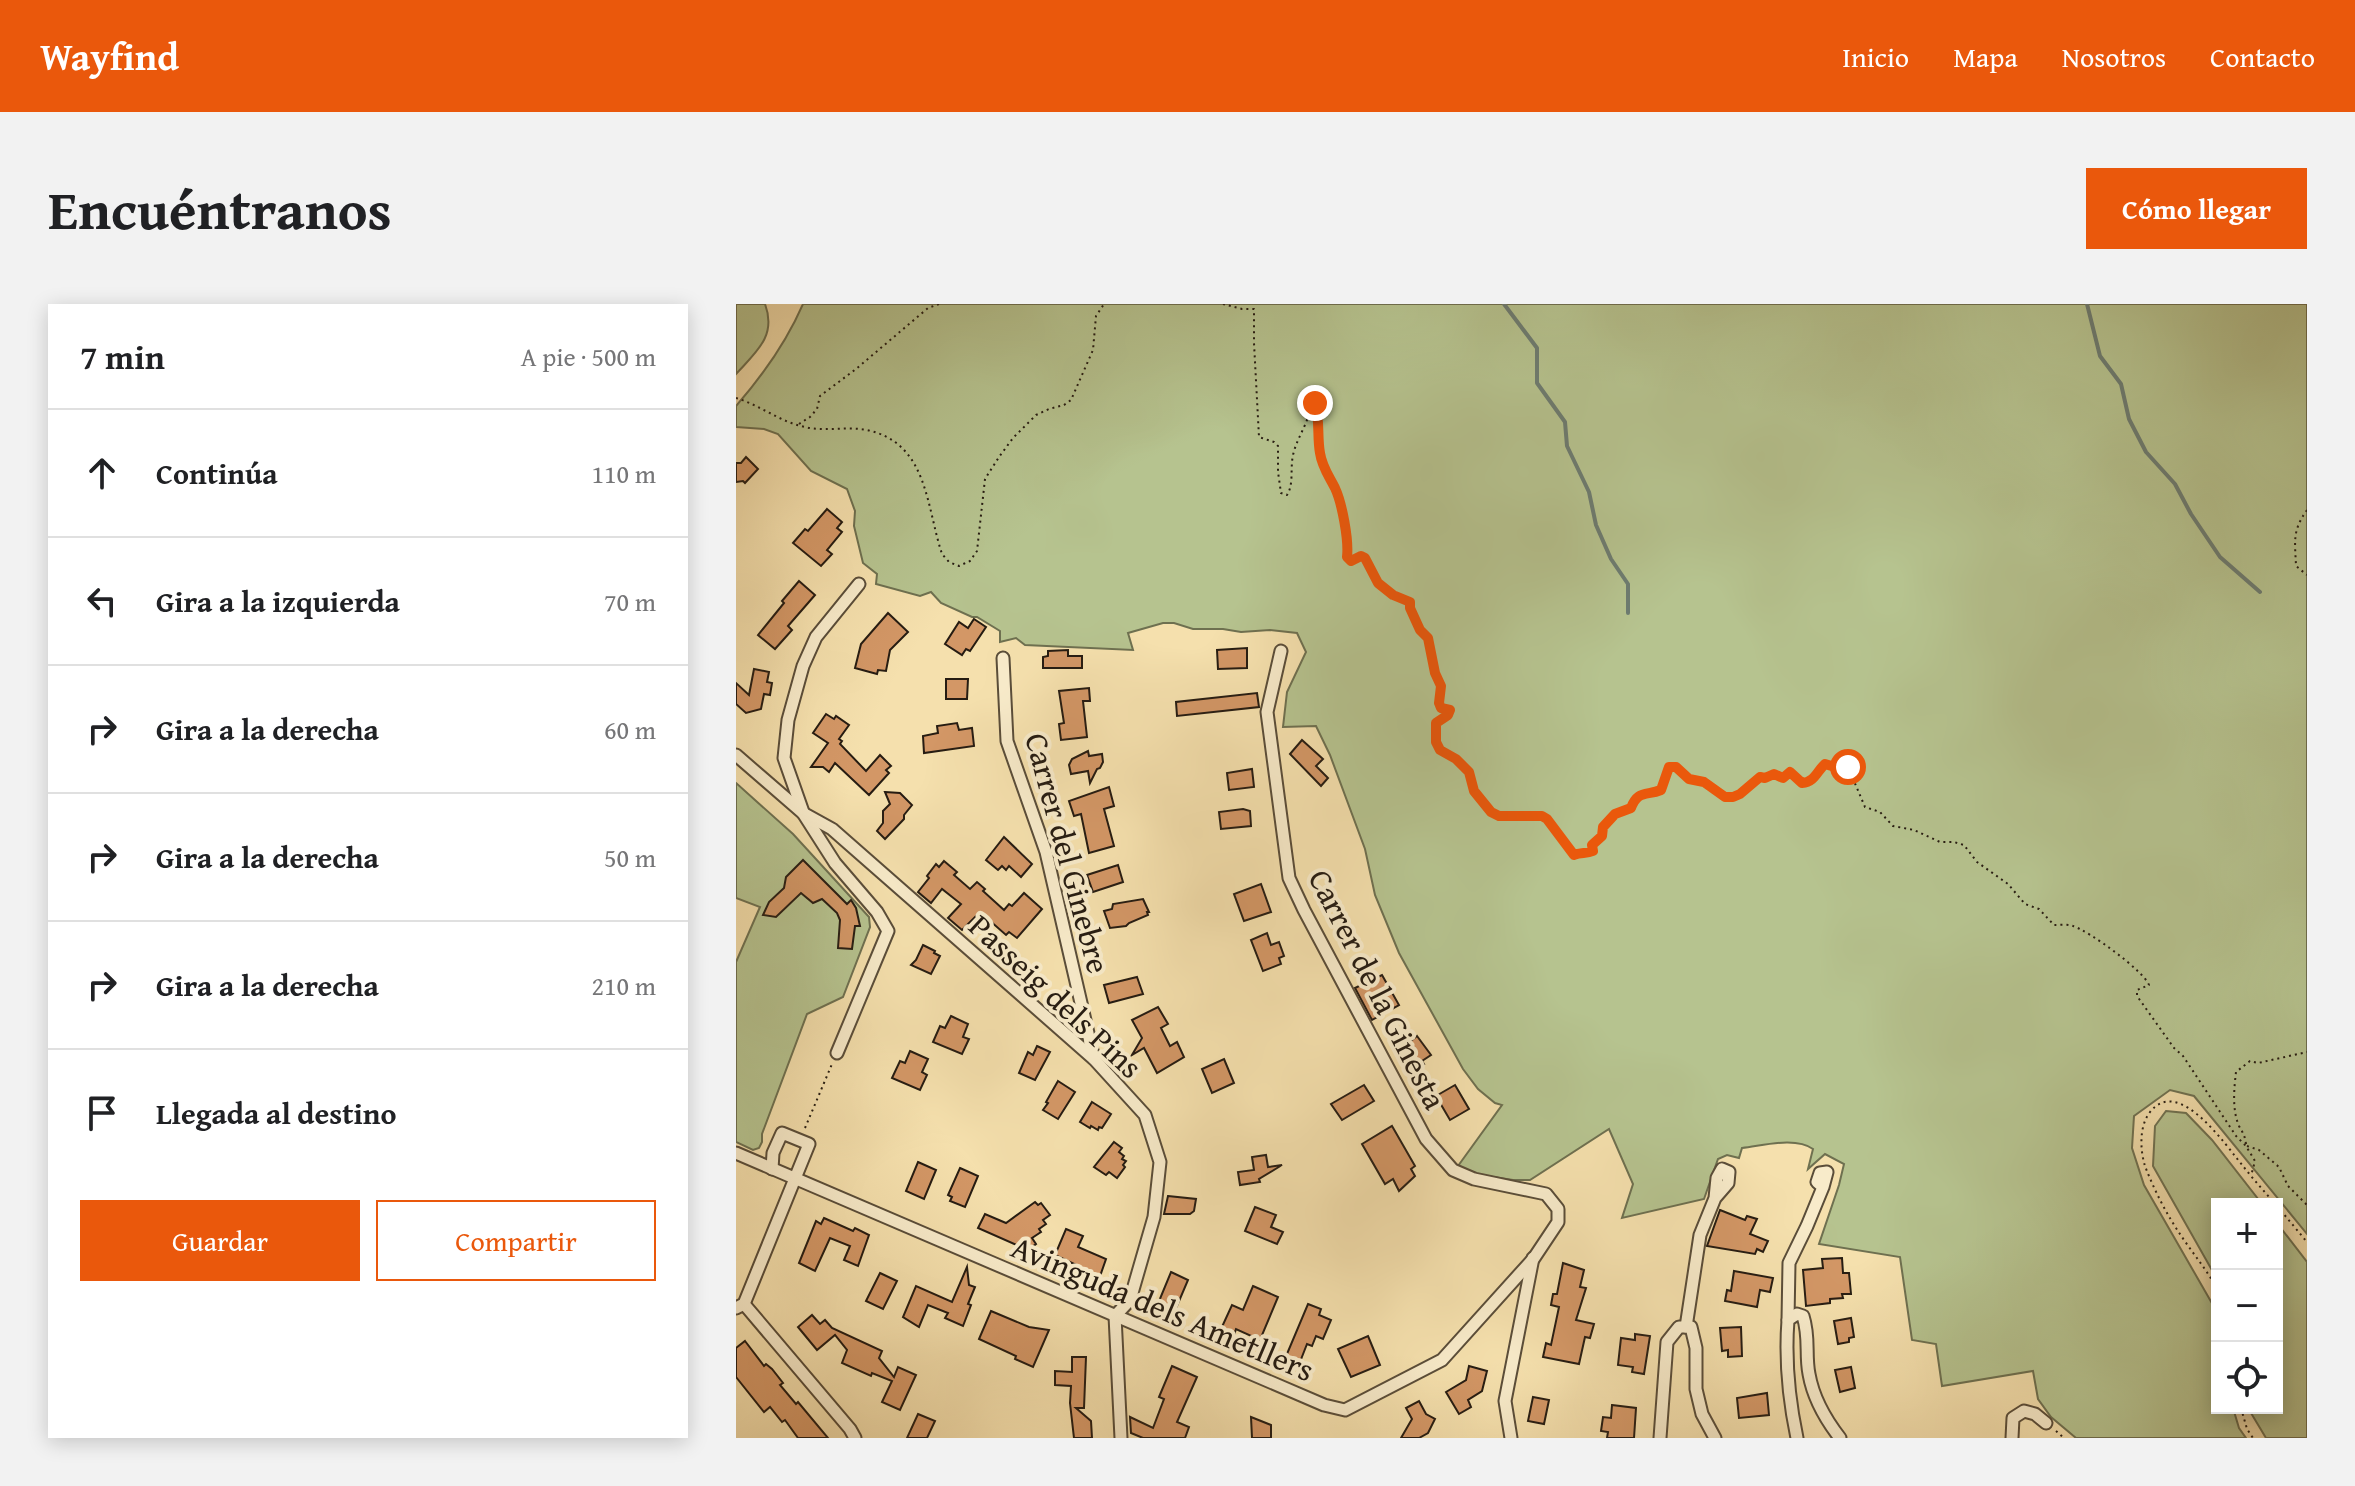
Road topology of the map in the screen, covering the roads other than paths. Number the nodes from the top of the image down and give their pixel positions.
1 (859, 584) dead end
2 (1281, 651) dead end
3 (1003, 658) dead end
4 (736, 755) edge
5 (803, 813) junction
6 (837, 1053) road end
7 (1094, 1059) junction
8 (736, 1153) edge
9 (772, 1169) junction
10 (793, 1179) junction
11 (1823, 1187) dead end
12 (1715, 1198) dead end
13 (1534, 1258) junction
14 (1503, 1292) junction
15 (1524, 1304) junction
16 (740, 1306) edge
17 (1115, 1316) junction
18 (1788, 1320) junction
19 (1686, 1327) junction
20 (2046, 1423) dead end
21 (855, 1438) edge
22 (1121, 1438) edge
23 (1511, 1438) edge
24 (1660, 1438) edge
25 (1715, 1438) edge
26 (1797, 1438) edge
27 (1840, 1438) edge
28 (2012, 1438) edge

1 - 5 street
2 - 13 street, Carrer de la Ginesta
3 - 7 street, Carrer del Ginebre
4 - 5 street
5 - 6 street
5 - 7 street, Passeig dels Pins
7 - 17 street, Passeig dels Pins
8 - 9 street, Avinguda dels Ametllers
9 - 10 street, Avinguda dels Ametllers
9 - 10 street
10 - 16 street
10 - 17 street, Avinguda dels Ametllers
11 - 18 street
12 - 19 street
13 - 14 street, Avinguda dels Ametllers
13 - 15 street
14 - 15 street
14 - 17 street, Avinguda dels Ametllers
15 - 23 street
16 - 21 street
17 - 22 street
18 - 26 street
18 - 27 street
19 - 24 street
19 - 25 street
20 - 28 street

